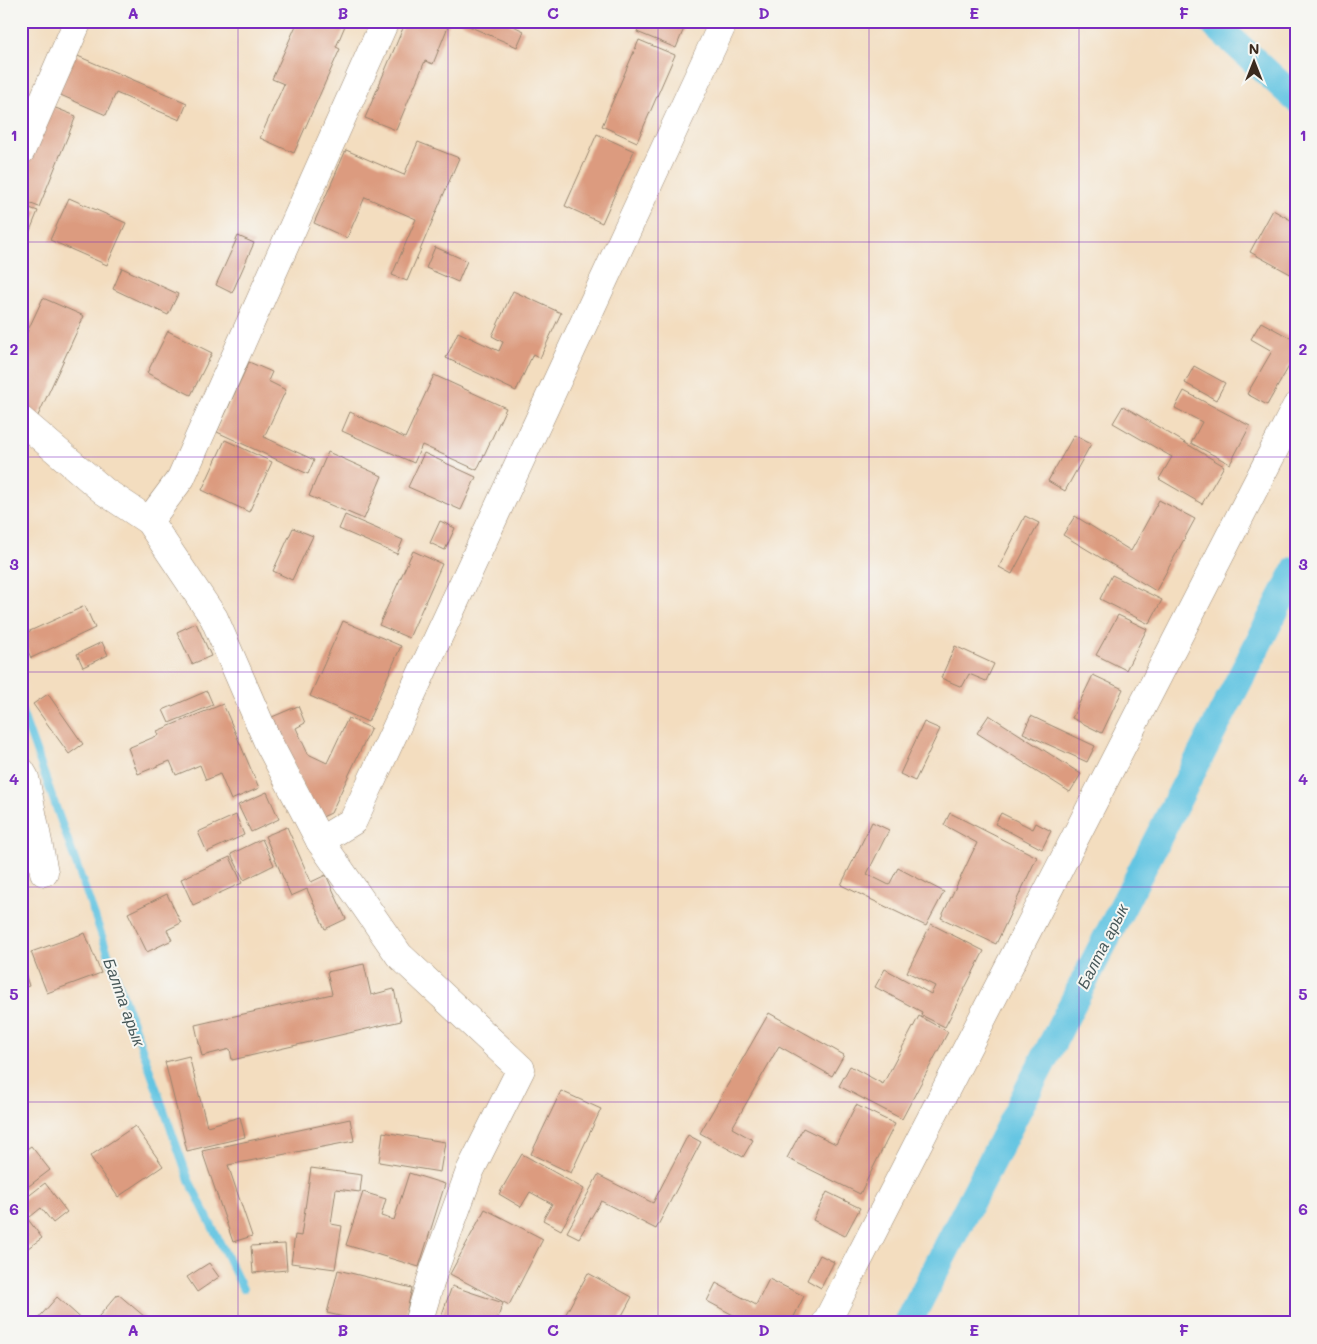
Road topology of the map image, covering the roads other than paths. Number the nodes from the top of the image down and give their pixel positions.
1 (78, 21) edge
2 (385, 21) edge
3 (724, 21) edge
4 (21, 152) edge
5 (1296, 407) edge
6 (21, 420) edge
7 (149, 521) junction
8 (21, 772) edge
9 (320, 841) junction
10 (44, 872) dead end
11 (418, 1323) edge
12 (826, 1323) edge

1 - 4 street
2 - 7 street
3 - 9 street
5 - 12 street
6 - 7 street
7 - 9 street
8 - 10 street
9 - 11 street

